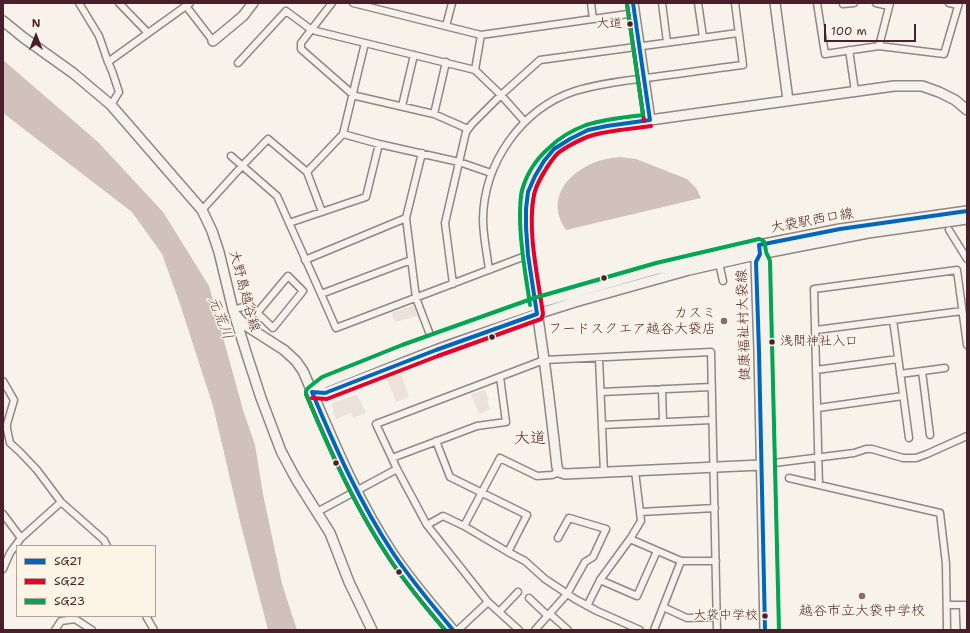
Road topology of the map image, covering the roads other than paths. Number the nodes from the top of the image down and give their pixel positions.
1 (79, 3) edge
2 (254, 3) edge
3 (332, 3) edge
4 (353, 3) edge
5 (452, 3) edge
6 (591, 3) edge
7 (633, 3) edge
8 (662, 3) edge
9 (698, 3) edge
10 (735, 3) edge
11 (775, 3) edge
12 (817, 3) edge
13 (843, 3) edge
14 (854, 3) edge
15 (876, 3) edge
16 (950, 3) edge
17 (121, 4) edge
18 (188, 4) edge
19 (889, 4) edge
20 (959, 4) edge
21 (635, 13) junction
22 (593, 19) junction
23 (3, 21) edge
24 (446, 26) junction
25 (312, 29) junction
26 (738, 32) junction
27 (148, 33) junction
28 (481, 35) junction
29 (702, 37) junction
30 (213, 41) joint
31 (667, 42) junction
32 (365, 43) junction
33 (640, 46) junction
34 (879, 46) junction
35 (849, 50) junction
36 (414, 55) junction
37 (108, 62) junction
38 (446, 62) junction
39 (238, 63) dead end
40 (475, 70) junction
41 (644, 78) junction
42 (855, 91) junction
43 (353, 94) junction
44 (501, 95) junction
45 (788, 100) junction
46 (111, 105) junction
47 (402, 106) junction
48 (967, 110) edge
49 (434, 114) junction
50 (650, 120) junction
51 (525, 122) junction
52 (468, 129) junction
53 (343, 134) junction
54 (379, 144) junction
55 (422, 153) junction
56 (231, 156) dead end
57 (459, 162) junction
58 (242, 166) junction
59 (307, 172) junction
60 (491, 173) junction
61 (202, 210) junction
62 (967, 211) edge
63 (322, 212) junction
64 (406, 218) junction
65 (967, 219) edge
66 (289, 223) junction
67 (949, 230) dead end
68 (760, 249) junction
69 (528, 255) junction
70 (967, 259) edge
71 (305, 260) junction
72 (411, 260) junction
73 (718, 263) junction
74 (489, 270) junction
75 (722, 281) dead end
76 (453, 284) junction
77 (321, 294) junction
78 (416, 298) junction
79 (536, 304) junction
80 (233, 310) junction
81 (962, 310) junction
82 (257, 313) junction
83 (537, 314) junction
84 (893, 320) junction
85 (816, 330) junction
86 (432, 340) junction
87 (967, 345) edge
88 (599, 358) junction
89 (898, 359) junction
90 (544, 360) junction
91 (945, 368) dead end
92 (816, 370) junction
93 (922, 371) junction
94 (900, 374) junction
95 (500, 377) junction
96 (3, 381) edge
97 (711, 387) junction
98 (662, 389) junction
99 (312, 392) junction
100 (601, 392) junction
101 (903, 396) junction
102 (818, 408) junction
103 (712, 420) junction
104 (663, 422) junction
105 (602, 425) junction
106 (930, 435) dead end
107 (967, 436) edge
108 (909, 438) dead end
109 (436, 441) junction
110 (392, 458) junction
111 (818, 458) junction
112 (765, 464) junction
113 (714, 468) junction
114 (397, 469) junction
115 (635, 471) junction
116 (559, 472) junction
117 (604, 473) junction
118 (790, 478) dead end
119 (819, 485) junction
120 (357, 491) junction
121 (481, 493) junction
122 (61, 502) junction
123 (714, 508) junction
124 (317, 512) junction
125 (640, 512) junction
126 (3, 514) edge
127 (427, 525) junction
128 (464, 526) junction
129 (21, 538) junction
130 (558, 538) dead end
131 (630, 539) junction
132 (16, 545) edge
133 (16, 545) edge
134 (106, 545) edge
135 (657, 551) junction
136 (508, 552) junction
137 (681, 561) junction
138 (716, 561) junction
139 (3, 570) edge
140 (600, 580) junction
141 (518, 592) dead end
142 (567, 594) junction
143 (529, 598) dead end
144 (488, 602) junction
145 (947, 605) junction
146 (965, 605) edge
147 (587, 606) junction
148 (663, 606) junction
149 (499, 612) junction
150 (549, 615) junction
151 (147, 617) edge
152 (717, 617) junction
153 (55, 630) edge
154 (92, 630) edge
155 (154, 630) edge
156 (372, 630) edge
157 (453, 630) edge
158 (458, 630) edge
159 (519, 630) edge
160 (535, 630) edge
161 (568, 630) edge
162 (640, 630) edge
163 (654, 630) edge
164 (718, 630) edge
165 (765, 630) edge
166 (772, 630) edge
167 (947, 630) edge
168 (964, 630) edge

1 - 37 street
2 - 30 street
3 - 25 street
4 - 24 street
5 - 24 street
6 - 22 street
7 - 21 street
8 - 31 street
9 - 29 street
10 - 26 street
11 - 45 street
12 - 35 street
13 - 14 street
15 - 19 street
16 - 20 street
17 - 27 street
18 - 27 street
18 - 30 street
19 - 34 street
20 - 34 street
21 - 22 street
21 - 33 street
22 - 28 street
23 - 46 street, 大野島越谷線
24 - 28 street
25 - 32 street
25 - 39 street
25 - 43 street
26 - 29 street
26 - 41 street
27 - 37 street
28 - 40 street
29 - 31 street
31 - 33 street
32 - 36 street
32 - 43 street
33 - 41 street
33 - 44 street
34 - 35 street
35 - 42 street
36 - 38 street
36 - 47 street
37 - 46 street
38 - 40 street
38 - 49 street
40 - 44 street
41 - 50 street
41 - 51 street
42 - 45 street
42 - 48 street
43 - 47 street
43 - 53 street
44 - 51 street
44 - 52 street
45 - 50 street
46 - 61 street, 大野島越谷線
47 - 49 street
49 - 52 street
50 - 69 street
51 - 60 street
52 - 57 street
53 - 54 street
53 - 59 street
54 - 55 street
54 - 63 street
55 - 57 street
55 - 64 street
56 - 58 street
57 - 60 street
57 - 76 street
58 - 59 street
58 - 61 street
58 - 66 street
59 - 63 street
60 - 74 street
61 - 80 street, 大野島越谷線
62 - 68 street, 大袋駅西口線
63 - 66 street
64 - 71 street
64 - 72 street
65 - 68 street, 大袋駅西口線
66 - 71 street
67 - 70 street
68 - 73 street, 大袋駅西口線
68 - 79 street, 大袋駅西口線
68 - 112 street, 健康福祉村大袋線
69 - 74 street
69 - 79 street
71 - 77 street
72 - 77 street
72 - 78 street
73 - 75 street
73 - 83 street, 大袋駅西口線
74 - 76 street
76 - 78 street
77 - 78 street
78 - 86 street
79 - 83 street
79 - 86 street, 大袋駅西口線
80 - 82 street
80 - 99 street
80 - 124 street, 大野島越谷線
81 - 84 street
81 - 85 street
81 - 87 street
82 - 82 street
83 - 90 street
83 - 99 street, 大袋駅西口線
84 - 85 street
84 - 89 street
85 - 92 street
86 - 99 street, 大袋駅西口線
88 - 90 street
88 - 97 street
88 - 100 street
89 - 92 street
89 - 94 street
90 - 95 street
90 - 116 street
91 - 93 street
92 - 102 street
93 - 94 street
93 - 106 street
94 - 101 street
95 - 109 street
95 - 110 street
96 - 122 street
97 - 98 street
97 - 103 street
98 - 100 street
98 - 104 street
99 - 120 street
100 - 105 street
101 - 102 street
101 - 108 street
102 - 111 street
103 - 104 street
103 - 113 street
104 - 105 street
105 - 117 street
107 - 111 street
109 - 110 street
109 - 121 street
110 - 114 street
111 - 112 street
111 - 119 street
112 - 113 street
112 - 165 street, 健康福祉村大袋線
112 - 166 street, 健康福祉村大袋線
113 - 115 street
113 - 123 street
114 - 120 street
114 - 127 street
115 - 117 street
115 - 125 street
116 - 117 street
116 - 121 street
118 - 119 street
119 - 145 street
120 - 124 street
120 - 157 street
121 - 128 street
121 - 136 street
122 - 129 street
122 - 134 street
123 - 125 street
123 - 138 street
124 - 156 street, 大野島越谷線
125 - 131 street
126 - 129 street
127 - 128 street
127 - 144 street
128 - 136 street
129 - 133 street
130 - 142 street
131 - 135 street
131 - 140 street
132 - 139 street
135 - 137 street
135 - 140 street
136 - 142 street
137 - 138 street
137 - 148 street
138 - 152 street
140 - 147 street
141 - 149 street
142 - 147 street
142 - 150 street
143 - 150 street
144 - 149 street
144 - 158 street
145 - 146 street
145 - 167 street
146 - 168 street
147 - 162 street
148 - 152 street
148 - 163 street
149 - 159 street
150 - 160 street
150 - 161 street
151 - 155 street
152 - 164 street
153 - 154 street

